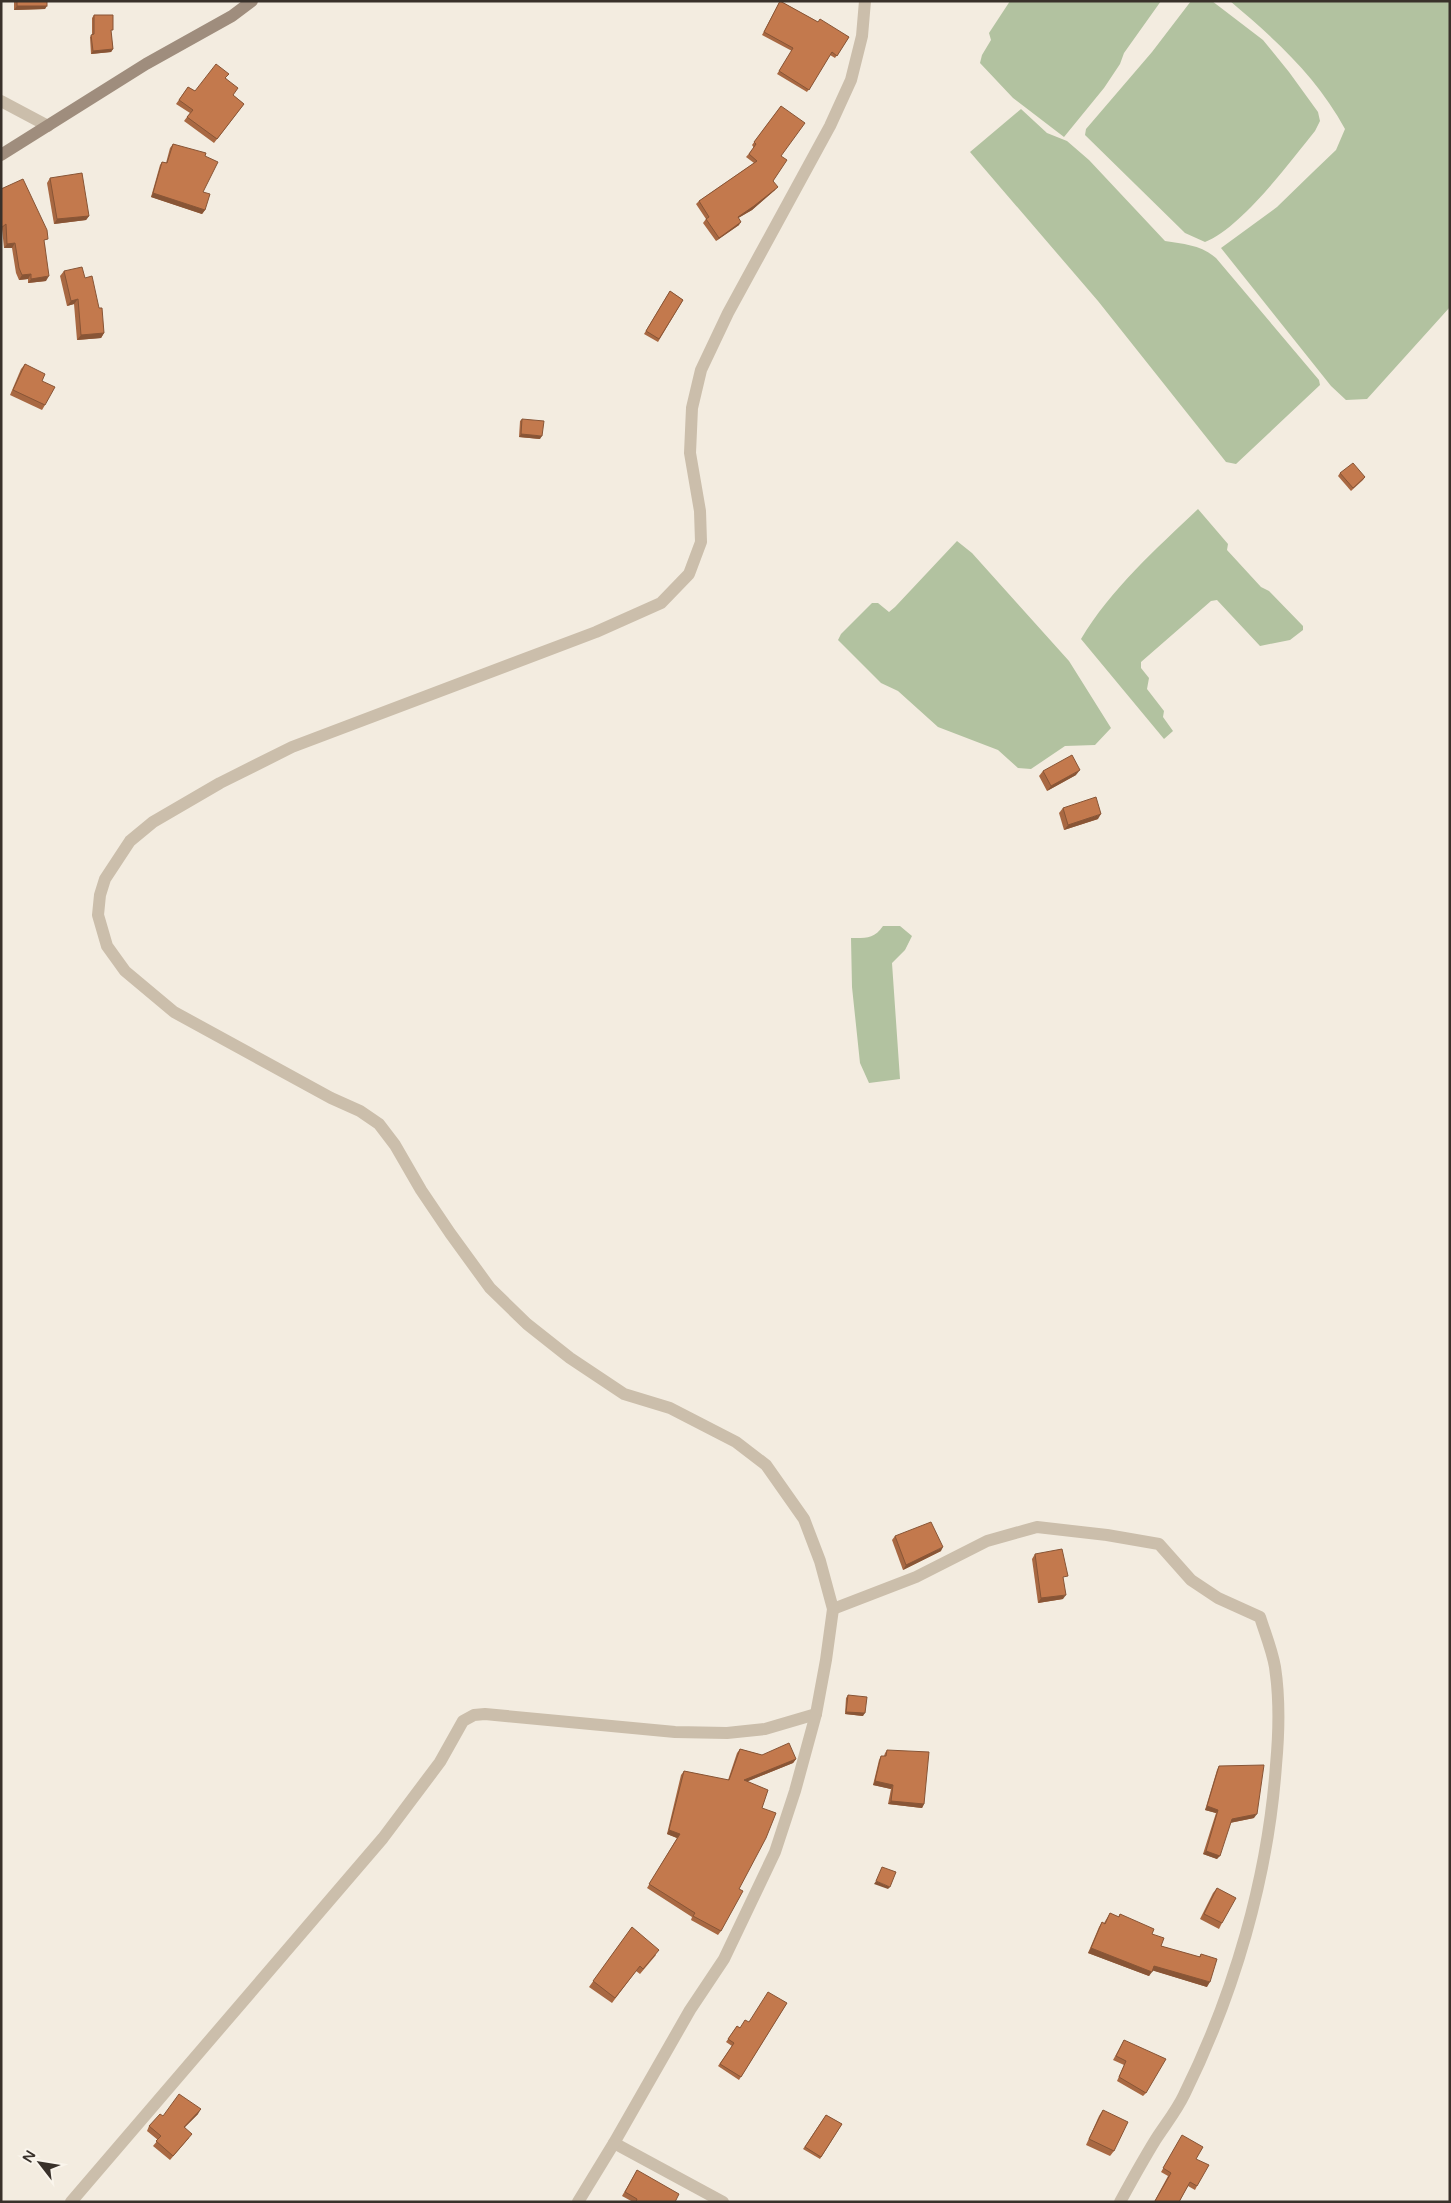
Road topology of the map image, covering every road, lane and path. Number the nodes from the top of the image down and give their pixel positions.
1 (252, 1) edge
2 (865, 1) edge
3 (1, 100) edge
4 (48, 126) junction
5 (1, 155) edge
6 (833, 1609) junction
7 (816, 1714) junction
8 (614, 2143) junction
9 (72, 2202) edge
10 (578, 2202) edge
11 (723, 2202) edge
12 (1120, 2202) edge

1 - 4 street
2 - 6 street
3 - 4 street
4 - 5 street
6 - 7 street
6 - 12 street
7 - 8 street
7 - 9 street
8 - 10 street
8 - 11 street

